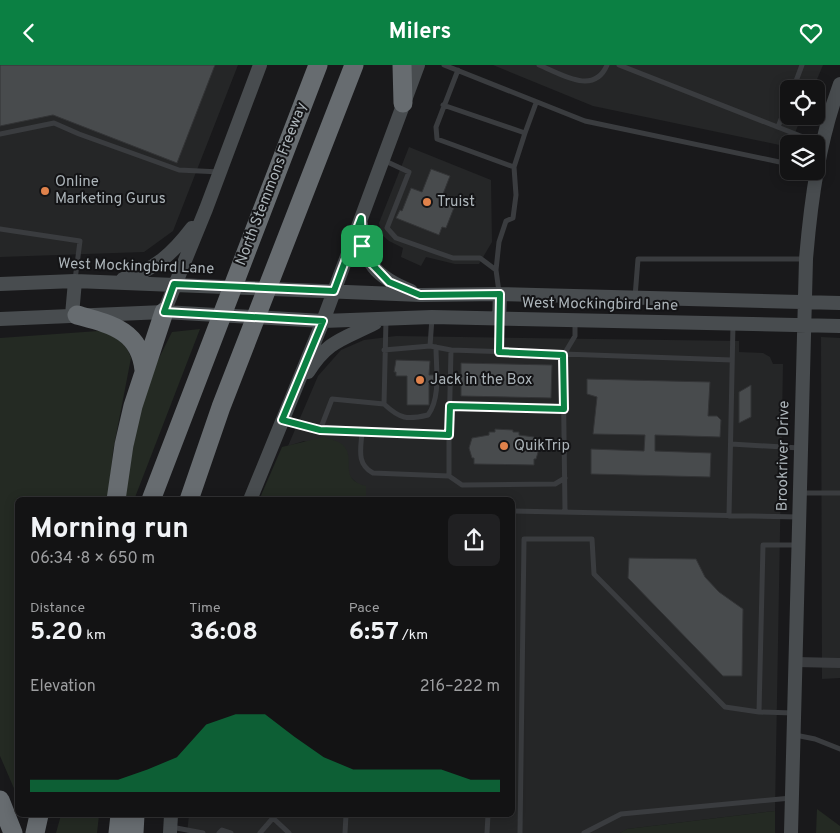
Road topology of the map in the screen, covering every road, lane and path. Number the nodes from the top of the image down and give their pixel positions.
1 (260, 65) edge
2 (318, 65) edge
3 (354, 65) edge
4 (402, 65) edge
5 (418, 65) edge
6 (444, 65) edge
7 (539, 65) edge
8 (607, 65) edge
9 (619, 65) edge
10 (802, 65) edge
11 (458, 70) junction
12 (796, 80) edge
13 (840, 84) edge
14 (403, 103) junction
15 (536, 103) junction
16 (443, 105) junction
17 (780, 122) edge
18 (778, 127) junction
19 (525, 133) junction
20 (0, 134) edge
21 (799, 135) edge
22 (825, 135) edge
23 (383, 160) junction
24 (780, 162) edge
25 (514, 167) junction
26 (220, 172) junction
27 (816, 180) edge
28 (206, 209) junction
29 (361, 218) junction
30 (0, 229) edge
31 (806, 259) junction
32 (496, 270) junction
33 (74, 281) junction
34 (107, 283) junction
35 (0, 284) edge
36 (174, 284) junction
37 (334, 291) junction
38 (500, 294) junction
39 (420, 295) junction
40 (634, 297) junction
41 (804, 302) junction
42 (840, 303) edge
43 (164, 312) junction
44 (74, 315) junction
45 (432, 317) junction
46 (0, 319) edge
47 (384, 319) junction
48 (499, 320) junction
49 (323, 321) junction
50 (575, 321) junction
51 (733, 323) junction
52 (803, 325) junction
53 (840, 326) edge
54 (433, 347) junction
55 (384, 350) junction
56 (451, 350) junction
57 (499, 352) junction
58 (563, 355) junction
59 (732, 360) junction
60 (144, 371) junction
61 (291, 398) junction
62 (384, 404) junction
63 (450, 406) junction
64 (564, 409) junction
65 (282, 420) junction
66 (320, 430) junction
67 (362, 432) junction
68 (449, 435) junction
69 (731, 444) junction
70 (801, 448) junction
71 (449, 476) junction
72 (565, 478) junction
73 (800, 493) junction
74 (840, 493) edge
75 (116, 497) edge
76 (152, 497) edge
77 (191, 497) edge
78 (251, 497) edge
79 (515, 511) edge
80 (565, 511) junction
81 (730, 516) junction
82 (799, 517) junction
83 (799, 545) junction
84 (796, 662) junction
85 (840, 663) edge
86 (759, 712) junction
87 (795, 713) junction
88 (794, 735) junction
89 (840, 749) edge
90 (792, 798) junction
91 (0, 800) edge
92 (39, 817) edge
93 (120, 817) edge
94 (135, 817) edge
95 (346, 817) edge
96 (488, 817) edge
97 (170, 825) edge
98 (791, 832) edge
99 (13, 833) edge
100 (35, 833) edge
101 (118, 833) edge
102 (134, 833) edge
103 (203, 833) edge
104 (219, 833) edge
105 (231, 833) edge
106 (260, 833) edge
107 (289, 833) edge
108 (345, 833) edge
109 (487, 833) edge
110 (520, 833) edge
111 (584, 833) edge

1 - 26 main road
2 - 76 highway, North Stemmons Freeway
3 - 77 highway
4 - 14 highway
5 - 14 main road
6 - 11 lane
7 - 8 lane
9 - 18 lane
10 - 12 lane
11 - 15 lane
11 - 16 lane
13 - 22 main road, Brookriver Drive
14 - 23 main road
15 - 19 lane
15 - 24 lane
16 - 19 lane
16 - 25 lane
17 - 18 lane
18 - 21 lane
19 - 25 lane
20 - 26 lane
23 - 29 main road
23 - 32 lane
25 - 32 lane
26 - 28 main road
27 - 31 main road, Brookriver Drive
28 - 34 main road
28 - 36 main road
29 - 37 main road
29 - 39 main road
30 - 33 lane
31 - 40 lane
31 - 41 main road, Brookriver Drive
32 - 38 lane
33 - 34 main road, West Mockingbird Lane
33 - 35 main road, West Mockingbird Lane
33 - 44 main road
34 - 36 main road, West Mockingbird Lane
36 - 37 main road, West Mockingbird Lane
36 - 43 main road
37 - 39 main road, West Mockingbird Lane
37 - 49 main road
38 - 39 main road, West Mockingbird Lane
38 - 40 main road, West Mockingbird Lane
38 - 48 main road
40 - 41 main road, West Mockingbird Lane
41 - 42 main road, West Mockingbird Lane
41 - 52 main road, Brookriver Drive
43 - 44 main road, West Mockingbird Lane
43 - 49 main road, West Mockingbird Lane
43 - 60 highway
44 - 46 main road, West Mockingbird Lane
44 - 60 highway
45 - 47 main road, West Mockingbird Lane
45 - 48 main road, West Mockingbird Lane
45 - 54 lane
47 - 49 main road, West Mockingbird Lane
47 - 55 lane
47 - 61 main road
48 - 50 main road, West Mockingbird Lane
48 - 57 lane
49 - 61 main road
50 - 51 main road, West Mockingbird Lane
50 - 58 lane
51 - 52 main road, West Mockingbird Lane
51 - 59 lane
52 - 53 main road, West Mockingbird Lane
52 - 70 main road, Brookriver Drive
54 - 55 lane
54 - 56 lane
54 - 62 lane
55 - 62 lane
56 - 57 lane
56 - 63 lane
57 - 58 lane
58 - 59 lane
58 - 64 lane
59 - 69 lane
60 - 75 highway
61 - 65 main road
62 - 66 lane
63 - 64 lane
63 - 68 lane
64 - 72 lane
65 - 66 lane
65 - 78 main road
66 - 67 lane
67 - 68 lane
67 - 71 lane
68 - 71 lane
69 - 70 lane
69 - 81 lane
70 - 73 main road, Brookriver Drive
71 - 72 lane
72 - 80 lane
73 - 74 lane
73 - 82 main road, Brookriver Drive
79 - 80 lane
80 - 81 lane
81 - 82 lane
82 - 83 main road, Brookriver Drive
83 - 84 main road, Brookriver Drive
83 - 86 lane
84 - 85 street
84 - 87 main road, Brookriver Drive
86 - 87 lane
86 - 110 lane
87 - 88 main road, Brookriver Drive
88 - 89 lane
88 - 90 main road, Brookriver Drive
90 - 98 main road, Brookriver Drive
90 - 111 lane
91 - 99 highway
92 - 100 highway
93 - 101 highway
94 - 102 highway
95 - 108 lane
96 - 109 lane
97 - 103 lane
104 - 105 lane
106 - 107 lane

